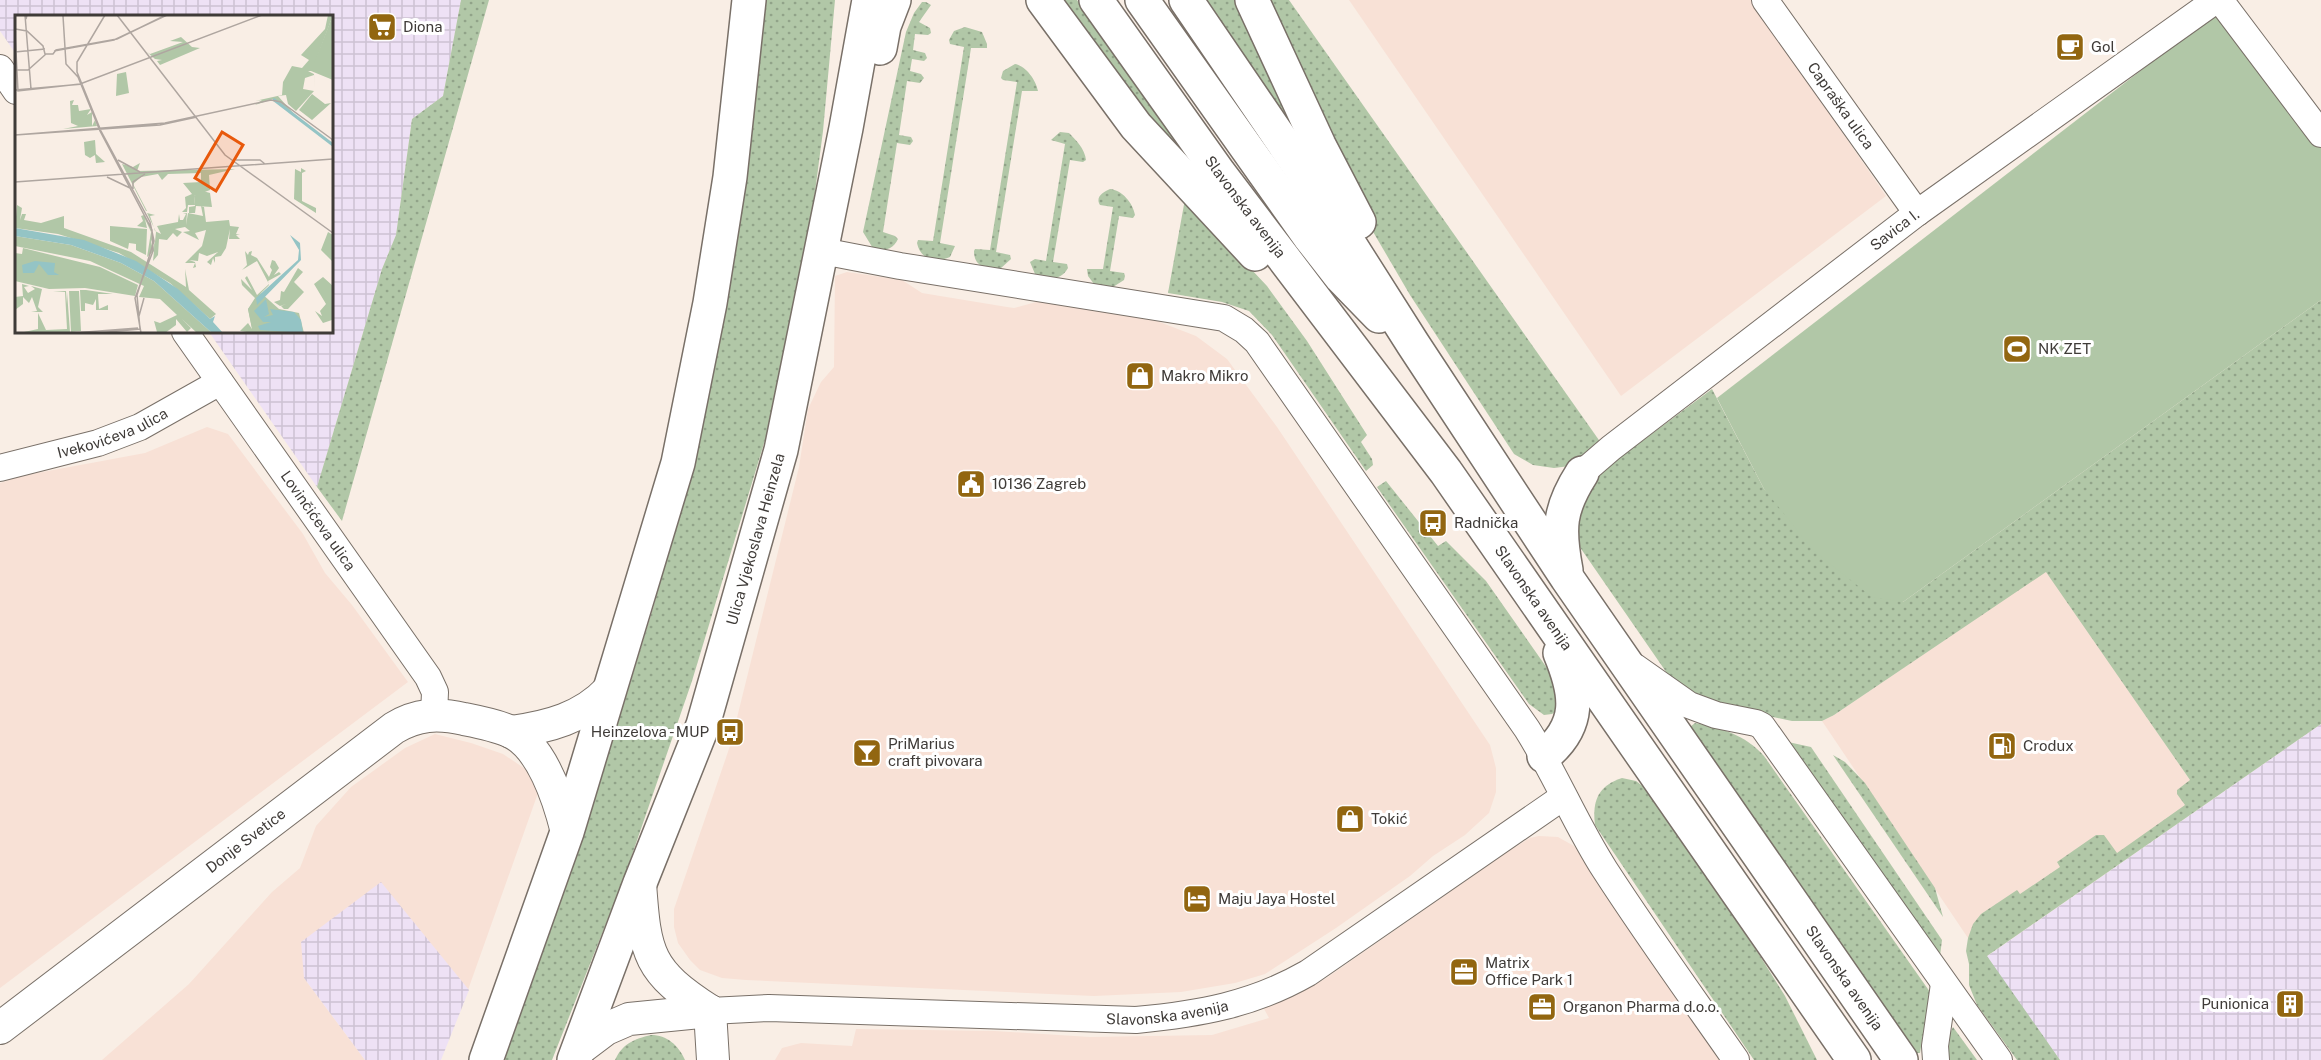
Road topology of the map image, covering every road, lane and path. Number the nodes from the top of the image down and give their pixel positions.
1 (749, 0) edge
2 (869, 0) edge
3 (894, 0) edge
4 (1043, 0) edge
5 (1096, 0) edge
6 (1142, 0) edge
7 (1186, 0) edge
8 (1252, 0) edge
9 (1765, 0) edge
10 (2218, 0) edge
11 (0, 68) edge
12 (15, 90) edge
13 (846, 128) junction
14 (2321, 134) edge
15 (1917, 213) junction
16 (822, 251) junction
17 (186, 333) edge
18 (1413, 344) junction
19 (1360, 355) junction
20 (220, 382) junction
21 (0, 468) edge
22 (1582, 473) joint
23 (1567, 578) junction
24 (1538, 602) junction
25 (1621, 657) junction
26 (609, 690) junction
27 (434, 715) junction
28 (511, 732) junction
29 (1544, 756) junction
30 (1563, 797) junction
31 (567, 832) junction
32 (640, 883) junction
33 (1944, 984) junction
34 (710, 1011) junction
35 (0, 1028) edge
36 (576, 1055) edge
37 (486, 1060) edge
38 (712, 1060) edge
39 (1736, 1060) edge
40 (1854, 1060) edge
41 (1901, 1060) edge
42 (1935, 1060) edge
43 (1999, 1060) edge

1 - 26 main road
2 - 13 main road, Ulica Vjekoslava Heinzela
3 - 13 main road
4 - 19 main road
5 - 19 main road, Slavonska avenija
6 - 18 main road
7 - 18 main road, Slavonska avenija
8 - 18 main road
9 - 15 street, Capraška ulica
10 - 14 street, Savica I.
10 - 15 street, Savica I.
11 - 12 street
13 - 16 main road, Ulica Vjekoslava Heinzela
15 - 22 street, Savica I.
16 - 29 street
16 - 32 main road, Ulica Vjekoslava Heinzela
17 - 20 street, Lovinčićeva ulica
18 - 23 main road, Slavonska avenija
19 - 24 main road, Slavonska avenija
20 - 21 street, Ivekovićeva ulica
20 - 27 street, Lovinčićeva ulica
22 - 23 main road
23 - 25 main road, Slavonska avenija
24 - 29 main road
24 - 40 main road, Slavonska avenija
25 - 33 street
25 - 41 main road, Slavonska avenija
26 - 28 street
26 - 31 main road
27 - 28 street, Donje Svetice
27 - 35 street, Donje Svetice
28 - 31 street
29 - 30 street
30 - 34 street, Slavonska avenija
30 - 39 street
31 - 37 main road
32 - 34 street
32 - 36 main road, Ulica Vjekoslava Heinzela
33 - 42 street
33 - 43 street
34 - 36 street
34 - 38 street

